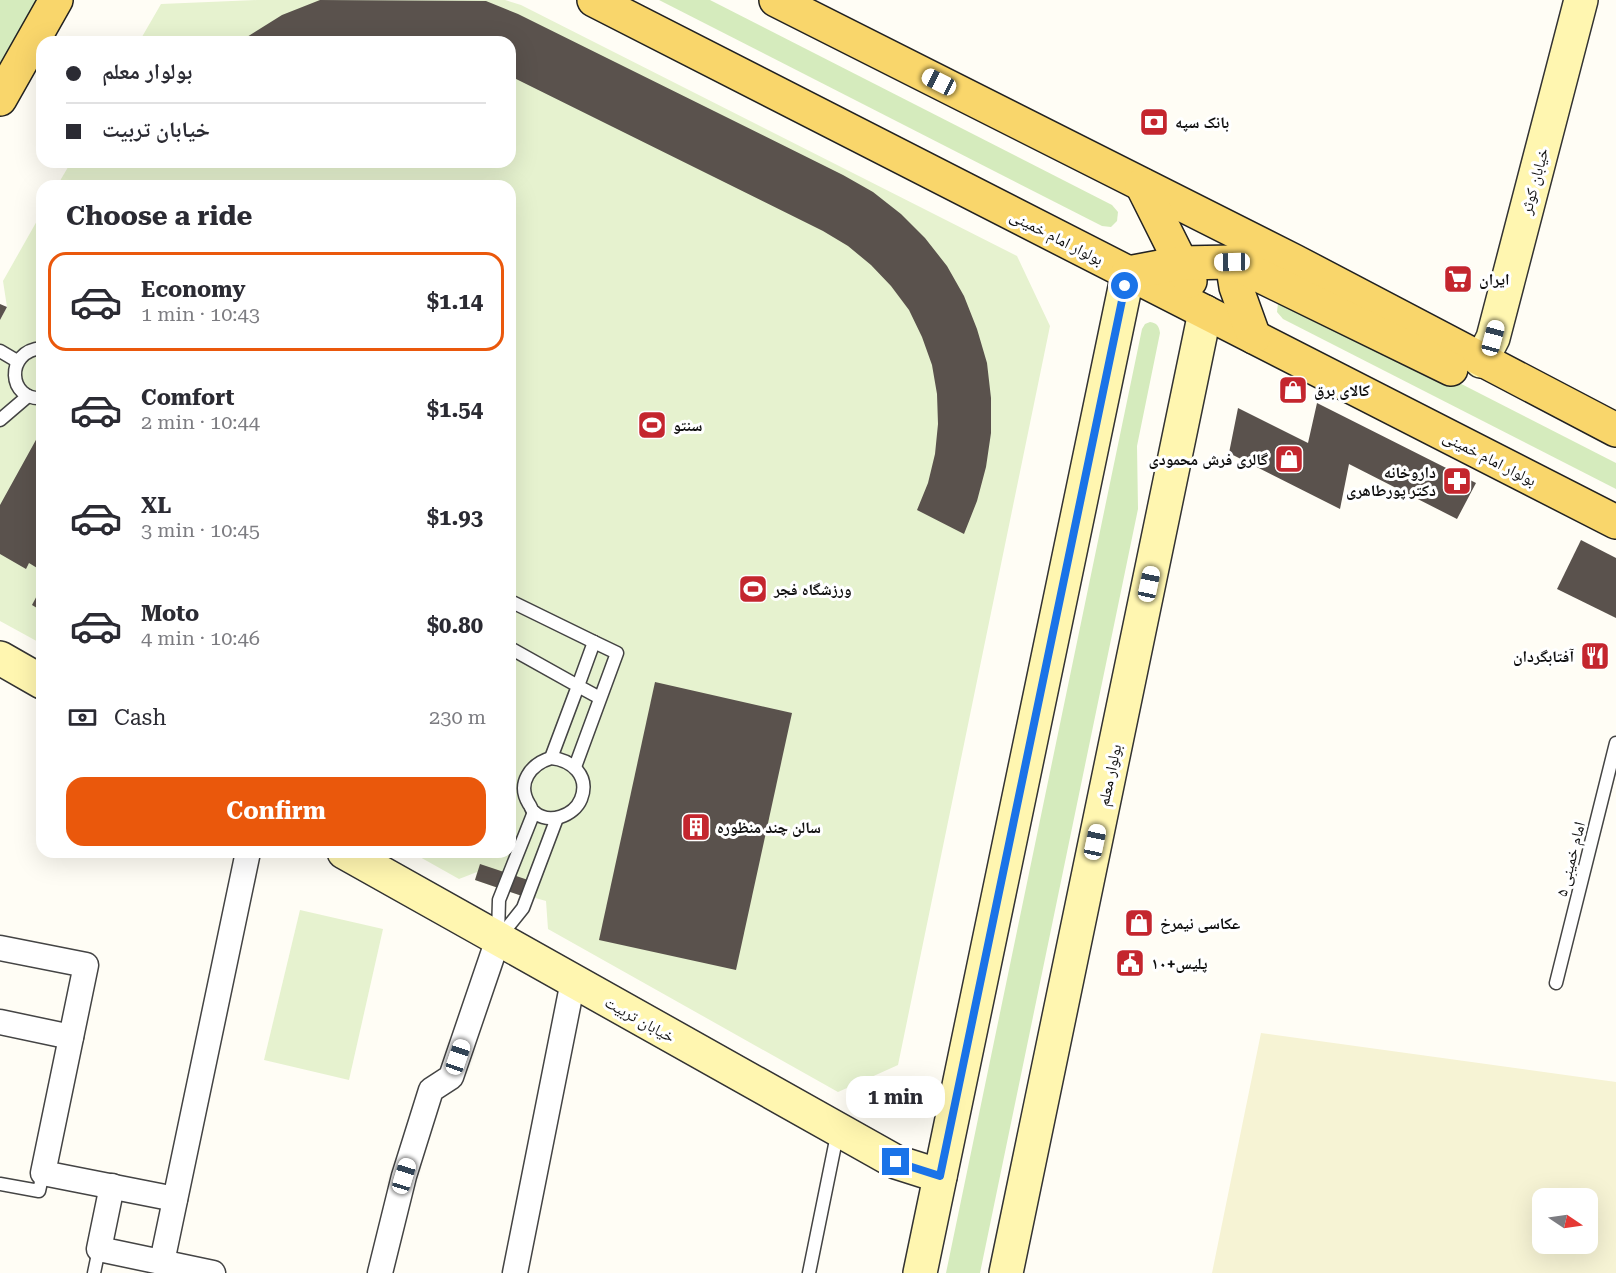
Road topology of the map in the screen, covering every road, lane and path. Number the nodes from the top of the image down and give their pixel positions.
1 (56, 0) edge
2 (594, 0) edge
3 (776, 0) edge
4 (1581, 0) edge
5 (0, 99) edge
6 (1142, 185) junction
7 (1180, 262) junction
8 (1232, 262) junction
9 (1128, 273) junction
10 (1205, 312) junction
11 (1254, 337) junction
12 (36, 348) edge
13 (0, 351) edge
14 (17, 361) junction
15 (1481, 361) junction
16 (27, 396) junction
17 (36, 397) edge
18 (0, 420) edge
19 (1616, 429) edge
20 (1616, 450) edge
21 (1616, 522) edge
22 (516, 604) edge
23 (594, 642) junction
24 (516, 651) edge
25 (1, 662) edge
26 (36, 679) edge
27 (578, 686) junction
28 (600, 698) junction
29 (1616, 742) edge
30 (551, 758) junction
31 (575, 767) junction
32 (534, 812) junction
33 (556, 818) junction
34 (516, 857) edge
35 (247, 858) edge
36 (355, 858) edge
37 (516, 858) edge
38 (498, 939) junction
39 (0, 948) edge
40 (573, 981) junction
41 (1556, 983) dead end
42 (0, 1022) edge
43 (71, 1036) junction
44 (838, 1130) junction
45 (43, 1173) junction
46 (940, 1176) junction
47 (0, 1184) edge
48 (112, 1186) junction
49 (175, 1199) junction
50 (99, 1249) junction
51 (162, 1262) junction
52 (94, 1273) edge
53 (213, 1273) edge
54 (380, 1273) edge
55 (516, 1273) edge
56 (808, 1273) edge
57 (920, 1273) edge
58 (1006, 1273) edge

1 - 5 main road
2 - 9 main road, بولوار امام خمینی
3 - 6 main road
4 - 15 main road, خیابان کوثر
6 - 7 main road
6 - 15 main road
7 - 8 main road
7 - 9 main road
7 - 10 main road
8 - 11 main road
8 - 20 main road
9 - 10 main road, بولوار امام خمینی
9 - 46 main road
10 - 11 main road, بولوار امام خمینی
10 - 58 main road, بولوار معلم
11 - 21 main road, بولوار امام خمینی
12 - 14 lane
13 - 14 lane
14 - 16 lane
15 - 19 main road
16 - 17 lane
16 - 18 lane
22 - 23 lane
23 - 27 lane
23 - 28 lane
24 - 27 lane
25 - 26 main road
27 - 28 lane
27 - 30 lane
28 - 31 lane
29 - 41 lane, امام خمینی ۵
30 - 31 lane
30 - 32 lane
31 - 33 lane
32 - 33 lane
32 - 34 lane
33 - 38 lane
35 - 49 street
36 - 38 main road, خیابان تربیت
37 - 38 lane
38 - 40 main road, خیابان تربیت
38 - 54 street
39 - 43 street
40 - 44 main road, خیابان تربیت
40 - 55 street
42 - 43 street
43 - 45 street
44 - 46 main road, خیابان تربیت
44 - 56 lane
45 - 47 lane
45 - 48 street
46 - 57 main road
48 - 49 street
48 - 50 street
49 - 51 street
50 - 51 street
50 - 52 lane
51 - 53 street

